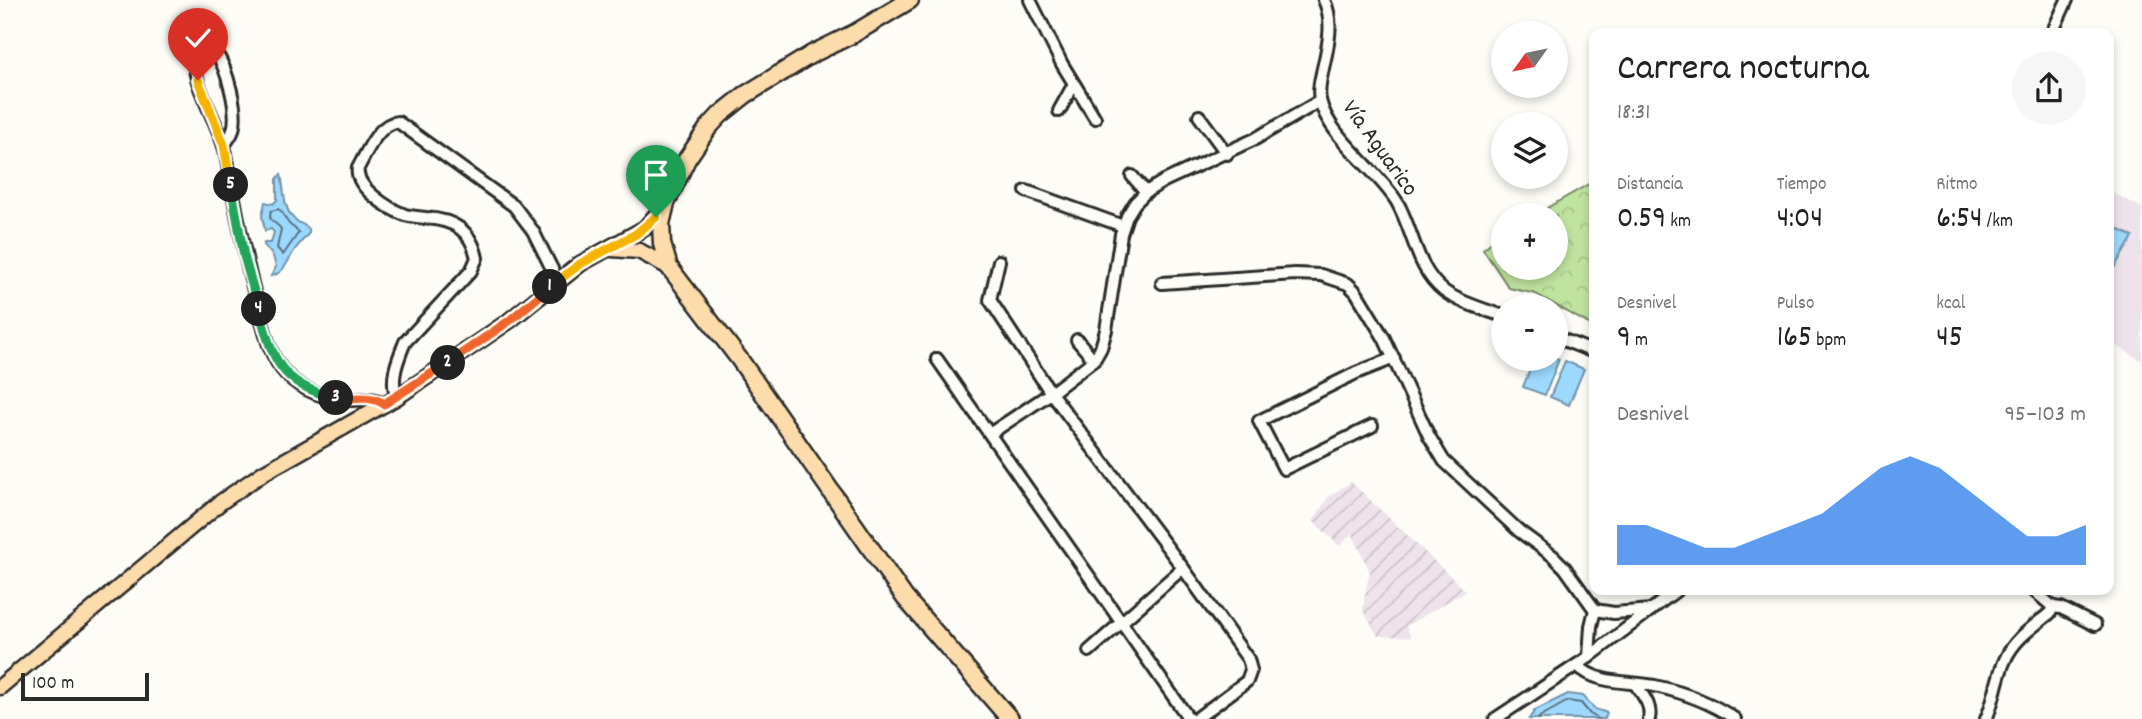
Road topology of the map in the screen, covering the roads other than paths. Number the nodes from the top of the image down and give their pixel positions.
1 (910, 0) edge
2 (1030, 0) edge
3 (1324, 0) edge
4 (2067, 0) edge
5 (2054, 28) edge
6 (1074, 84) junction
7 (1320, 101) junction
8 (1059, 111) dead end
9 (1199, 116) dead end
10 (1095, 118) dead end
11 (224, 145) junction
12 (1227, 154) junction
13 (1132, 176) dead end
14 (1026, 191) dead end
15 (1146, 192) junction
16 (666, 203) junction
17 (1123, 226) junction
18 (611, 248) junction
19 (999, 261) dead end
20 (669, 267) junction
21 (558, 281) junction
22 (1162, 283) dead end
23 (1491, 311) edge
24 (1077, 340) dead end
25 (1568, 342) edge
26 (1589, 350) edge
27 (1394, 358) junction
28 (937, 359) dead end
29 (1094, 360) junction
30 (1051, 393) junction
31 (391, 401) junction
32 (1371, 426) dead end
33 (990, 433) junction
34 (1183, 568) junction
35 (1671, 595) edge
36 (2039, 595) edge
37 (2053, 607) junction
38 (1595, 610) junction
39 (1653, 610) junction
40 (1120, 622) junction
41 (2095, 625) dead end
42 (1089, 650) dead end
43 (1589, 657) junction
44 (1577, 665) junction
45 (1636, 685) junction
46 (0, 687) edge
47 (1010, 719) edge
48 (1189, 719) edge
49 (1196, 719) edge
50 (1495, 719) edge
51 (1649, 719) edge
52 (1735, 719) edge
53 (1986, 719) edge

1 - 16 highway
2 - 6 street
3 - 7 street, Vía Aguarico
4 - 5 street
6 - 8 street
6 - 10 street
7 - 12 street
7 - 23 street, Vía Aguarico
9 - 12 street
11 - 11 street
11 - 31 street
12 - 15 street
13 - 15 street
14 - 17 street
15 - 17 street
16 - 18 main road
16 - 20 highway
17 - 29 street
18 - 20 main road
18 - 21 main road
19 - 30 street
20 - 47 highway
21 - 31 main road
21 - 31 street
22 - 27 street
24 - 29 street
25 - 26 street
27 - 32 street
27 - 38 street
28 - 33 street
29 - 30 street
30 - 33 street
30 - 34 street
31 - 46 main road
33 - 40 street
34 - 40 street
34 - 49 street
35 - 39 street
36 - 37 street
37 - 41 street
37 - 53 street
38 - 39 street
38 - 43 street
39 - 43 street
40 - 42 street
40 - 48 street
43 - 44 street
44 - 45 street
44 - 50 street
45 - 51 street
45 - 52 street

